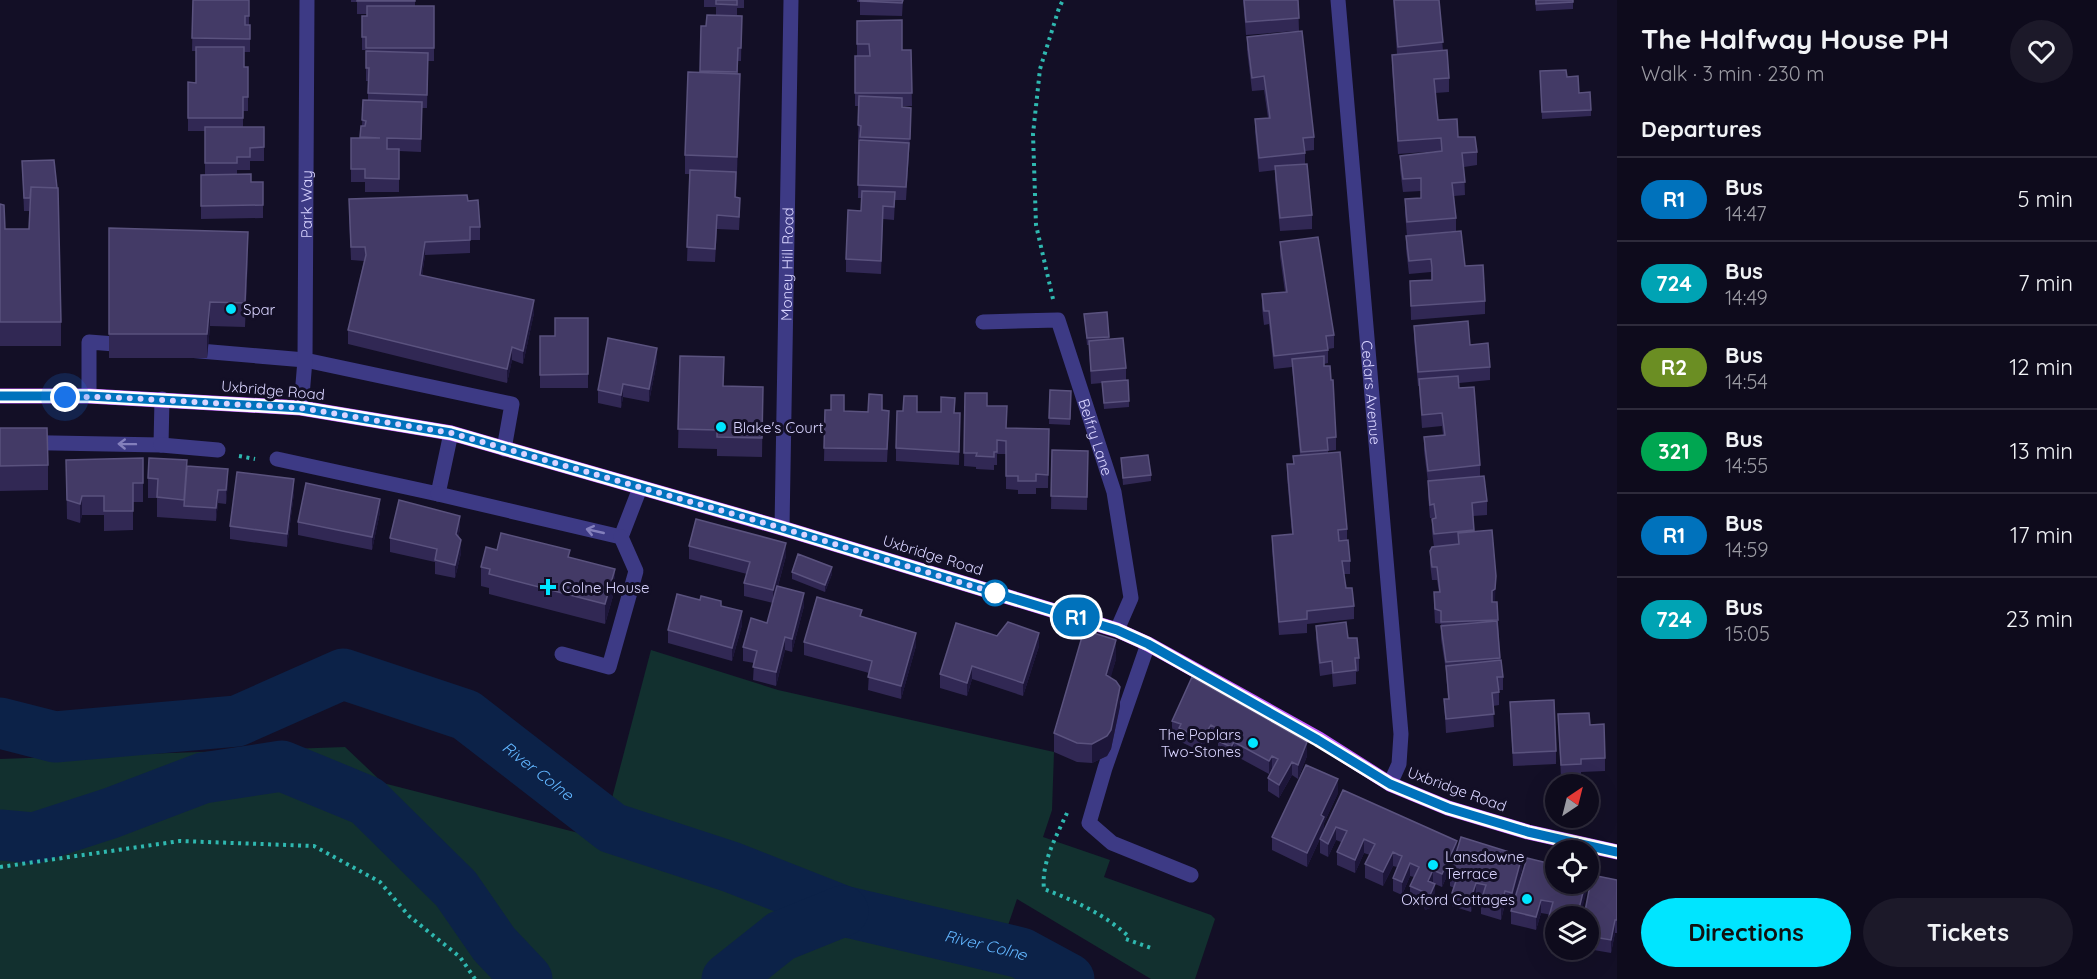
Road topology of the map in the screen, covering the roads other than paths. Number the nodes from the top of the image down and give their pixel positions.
1 (307, 0) edge
2 (791, 0) edge
3 (1338, 0) edge
4 (983, 322) dead end
5 (146, 347) edge
6 (169, 349) edge
7 (305, 360) junction
8 (0, 396) edge
9 (89, 396) junction
10 (162, 399) junction
11 (301, 408) junction
12 (451, 433) junction
13 (0, 442) edge
14 (161, 445) junction
15 (504, 449) junction
16 (218, 450) road end
17 (277, 459) road end
18 (640, 488) junction
19 (438, 494) junction
20 (782, 528) junction
21 (621, 537) junction
22 (1117, 630) junction
23 (1148, 644) junction
24 (562, 654) dead end
25 (1390, 784) junction
26 (1617, 852) edge
27 (1191, 875) dead end

1 - 7 street, Park Way
2 - 20 street, Money Hill Road
3 - 25 street, Cedars Avenue
4 - 22 street, Belfry Lane
5 - 9 street
6 - 7 street
7 - 11 street, Park Way
7 - 15 street
8 - 9 main road, Uxbridge Road
9 - 10 main road, Uxbridge Road
10 - 11 main road, Uxbridge Road
10 - 14 street
11 - 12 main road, Uxbridge Road
12 - 15 main road, Uxbridge Road
12 - 19 street
14 -> 13 street
14 - 16 street
15 - 18 main road, Uxbridge Road
17 - 19 street
18 - 20 main road, Uxbridge Road
18 - 21 street
21 -> 19 street
20 - 22 main road, Uxbridge Road
21 - 24 street
22 - 23 main road, Uxbridge Road
23 - 25 main road, Uxbridge Road
23 - 27 street
25 - 26 main road, Uxbridge Road

